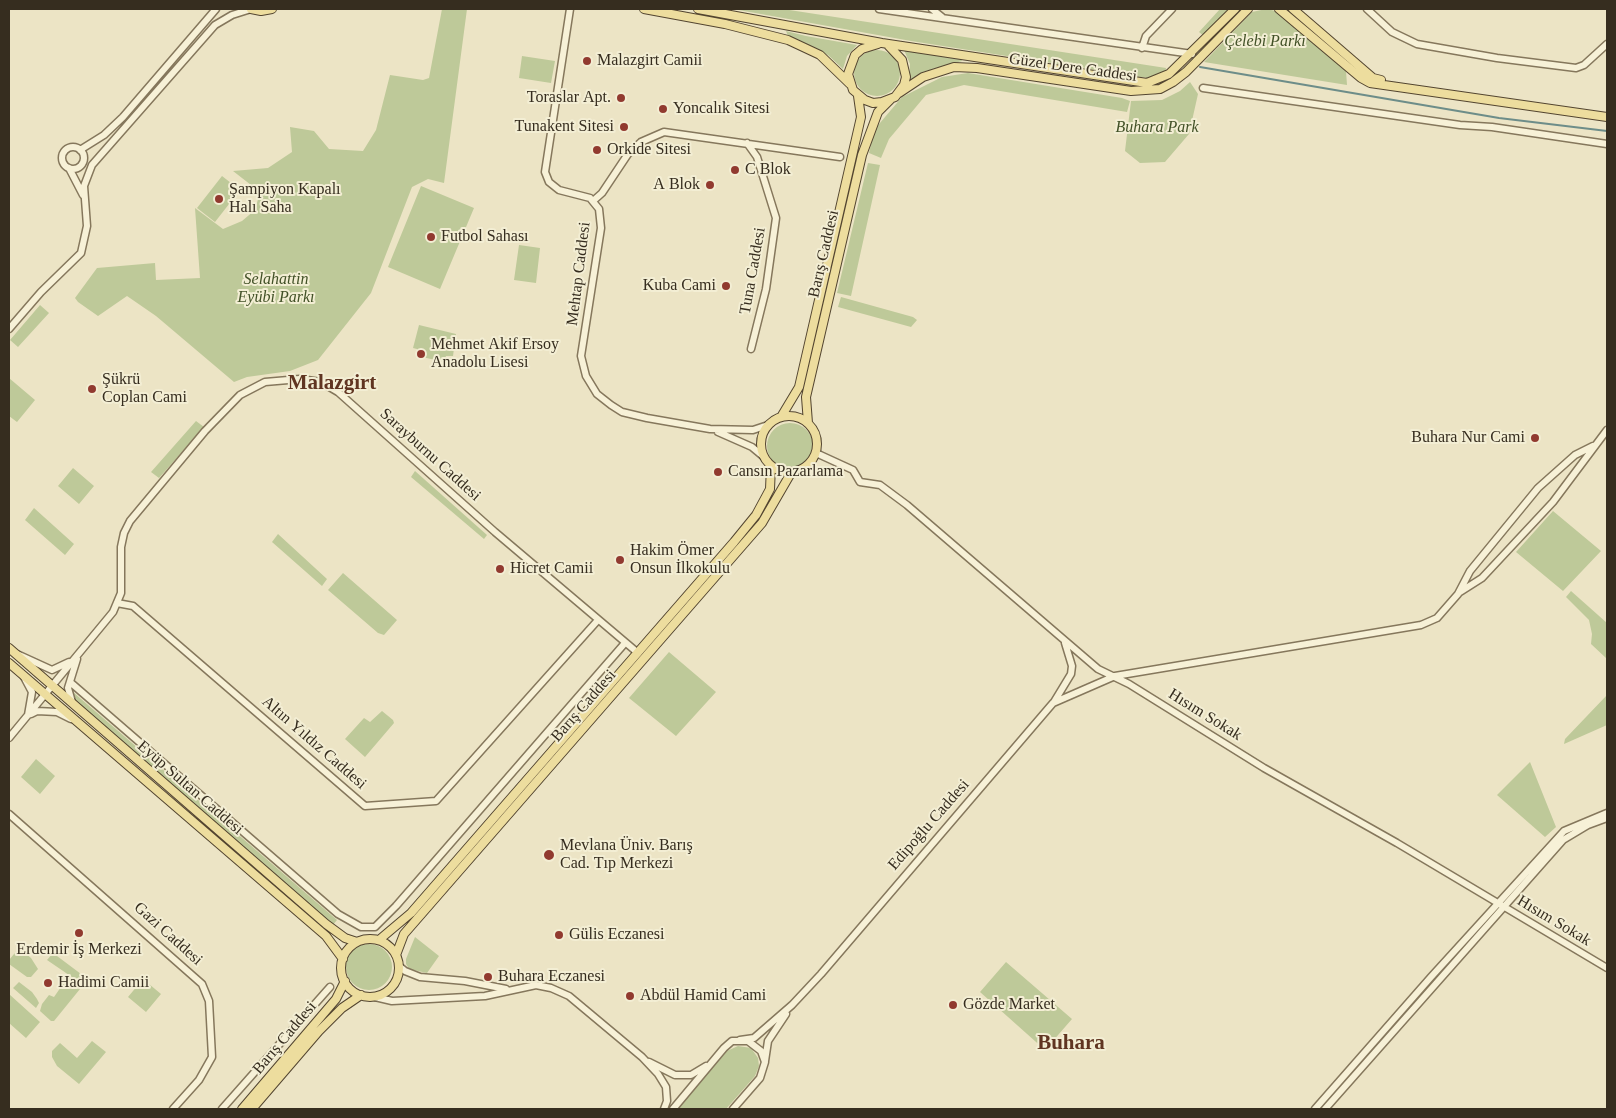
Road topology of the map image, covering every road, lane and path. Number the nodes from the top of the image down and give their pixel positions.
1 (216, 9) edge
2 (251, 9) edge
3 (272, 9) edge
4 (570, 9) edge
5 (644, 9) edge
6 (698, 9) edge
7 (879, 9) edge
8 (932, 9) edge
9 (1172, 9) edge
10 (1234, 9) edge
11 (1279, 9) edge
12 (1293, 9) edge
13 (1367, 9) edge
14 (1248, 10) edge
15 (943, 18) junction
16 (885, 44) junction
17 (1607, 44) edge
18 (1142, 48) junction
19 (1192, 54) junction
20 (850, 84) junction
21 (1203, 88) dead end
22 (1410, 88) junction
23 (899, 93) junction
24 (858, 96) junction
25 (890, 100) junction
26 (1607, 118) edge
27 (747, 143) junction
28 (1607, 144) edge
29 (80, 150) junction
30 (840, 157) dead end
31 (92, 165) junction
32 (80, 166) junction
33 (69, 168) junction
34 (84, 199) junction
35 (593, 201) junction
36 (9, 329) edge
37 (751, 349) dead end
38 (781, 417) junction
39 (808, 423) junction
40 (768, 425) junction
41 (710, 429) junction
42 (1607, 430) edge
43 (1593, 446) junction
44 (816, 453) junction
45 (764, 457) junction
46 (771, 466) junction
47 (791, 473) junction
48 (1458, 594) junction
49 (117, 603) junction
50 (598, 620) junction
51 (1065, 641) junction
52 (625, 643) junction
53 (9, 648) edge
54 (638, 653) junction
55 (16, 654) junction
56 (78, 656) junction
57 (9, 663) edge
58 (24, 676) junction
59 (1115, 676) junction
60 (70, 682) junction
61 (53, 687) junction
62 (46, 695) junction
63 (1053, 702) junction
64 (74, 705) junction
65 (28, 716) junction
66 (76, 721) junction
67 (9, 738) edge
68 (1607, 813) edge
69 (9, 814) edge
70 (1607, 818) edge
71 (1500, 905) junction
72 (379, 940) junction
73 (357, 942) junction
74 (396, 955) junction
75 (342, 958) junction
76 (399, 966) junction
77 (1607, 968) edge
78 (344, 982) junction
79 (330, 987) dead end
80 (508, 989) junction
81 (361, 995) junction
82 (375, 996) junction
83 (792, 1005) junction
84 (740, 1040) junction
85 (719, 1054) junction
86 (642, 1057) junction
87 (765, 1062) junction
88 (173, 1109) edge
89 (222, 1109) edge
90 (242, 1109) edge
91 (252, 1109) edge
92 (664, 1109) edge
93 (673, 1109) edge
94 (732, 1109) edge
95 (1315, 1109) edge
96 (1325, 1109) edge

1 - 29 street
2 - 3 main road
2 - 31 street
4 - 35 street, Mehtap Caddesi
5 - 20 main road
6 - 16 main road, Güzel Dere Caddesi
7 - 15 street
8 - 15 street
9 - 18 street
10 - 19 main road, Güzel Dere Caddesi
11 - 22 main road
12 - 22 main road
13 - 17 street
14 - 23 main road, Güzel Dere Caddesi
15 - 18 street
16 - 19 main road, Güzel Dere Caddesi
16 - 20 main road
16 - 23 main road
18 - 19 street
20 - 24 main road
21 - 28 street
22 - 26 main road
23 - 25 main road
24 - 25 main road
24 - 38 main road, Barış Caddesi
25 - 39 main road, Barış Caddesi
27 - 30 street
27 - 35 street
27 - 37 street, Tuna Caddesi
29 - 32 street
29 - 33 street
31 - 32 street
31 - 34 street
32 - 33 street
33 - 34 street
34 - 36 street
35 - 41 street, Mehtap Caddesi
38 - 39 main road
38 - 40 main road
39 - 44 main road
40 - 41 street
40 - 45 main road
41 - 45 street
42 - 43 street
43 - 48 street
43 - 48 street
44 - 47 main road
44 - 51 street, Hısım Sokak
45 - 46 main road
46 - 47 main road
46 - 54 main road, Barış Caddesi
47 - 74 main road, Barış Caddesi
48 - 59 street, Edipoğlu Caddesi
49 - 50 street, Altın Yıldız Caddesi
49 - 50 street, Sarayburnu Caddesi
49 - 56 street, Sarayburnu Caddesi
50 - 52 street, Sarayburnu Caddesi
51 - 59 street, Hısım Sokak
51 - 63 street
52 - 54 street, Sarayburnu Caddesi
52 - 60 street, Barış Caddesi
53 - 55 main road, Eyüp Sultan Caddesi
54 - 72 main road, Barış Caddesi
55 - 56 street
55 - 61 main road, Eyüp Sultan Caddesi
56 - 60 street
56 - 61 street, Sarayburnu Caddesi
57 - 58 main road, Eyüp Sultan Caddesi
58 - 62 main road, Eyüp Sultan Caddesi
58 - 65 street
59 - 63 street, Edipoğlu Caddesi
59 - 71 street, Hısım Sokak
60 - 64 street
61 - 62 street, Sarayburnu Caddesi
61 - 64 main road, Eyüp Sultan Caddesi
62 - 65 street, Sarayburnu Caddesi
62 - 66 main road, Eyüp Sultan Caddesi
63 - 83 street, Edipoğlu Caddesi
64 - 73 main road, Eyüp Sultan Caddesi
65 - 66 street
65 - 67 street, Sarayburnu Caddesi
66 - 75 main road, Eyüp Sultan Caddesi
68 - 71 street
69 - 88 street, Gazi Caddesi
70 - 71 street
71 - 77 street, Hısım Sokak
71 - 95 street
71 - 96 street
72 - 73 main road
72 - 74 main road
73 - 75 main road
74 - 76 main road
75 - 78 main road
76 - 80 street
76 - 82 main road
78 - 81 main road
78 - 90 main road, Barış Caddesi
79 - 89 street, Barış Caddesi
80 - 82 street
80 - 86 street
81 - 82 main road
81 - 91 main road, Barış Caddesi
83 - 84 street
83 - 87 street
84 - 85 street
84 - 87 street
85 - 86 street
85 - 93 street
86 - 92 street
87 - 94 street

